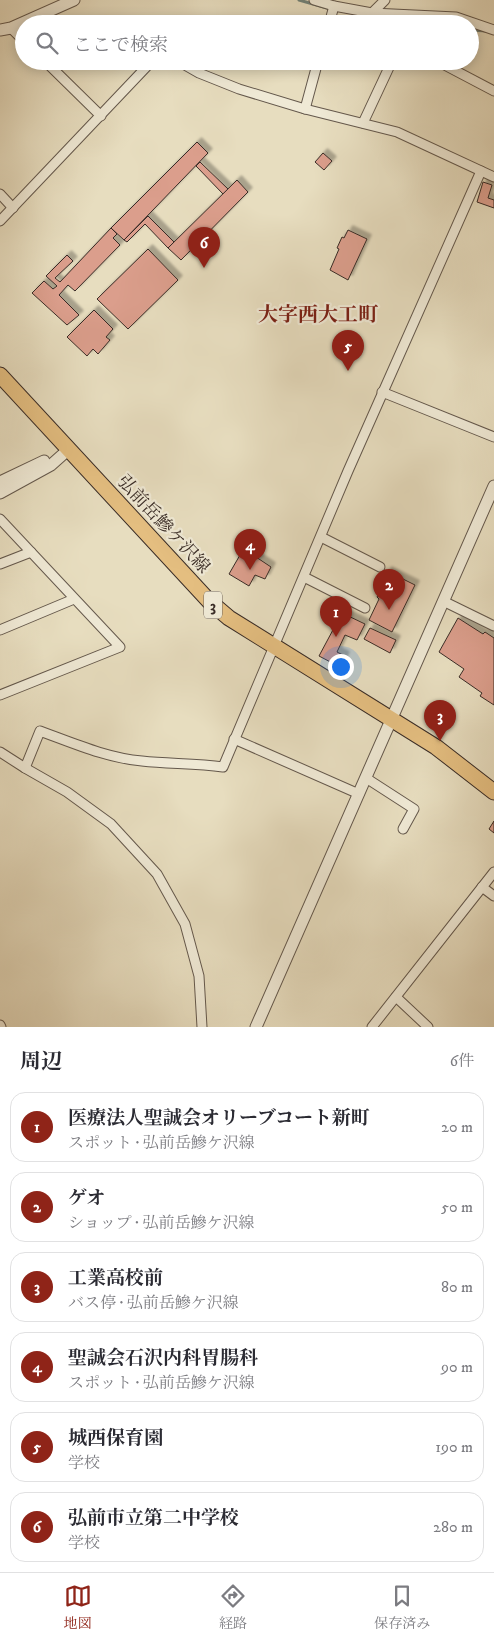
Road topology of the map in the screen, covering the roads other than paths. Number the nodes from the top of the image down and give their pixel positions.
1 (74, 0) edge
2 (314, 0) edge
3 (385, 0) edge
4 (334, 6) junction
5 (372, 13) junction
6 (38, 15) edge
7 (332, 15) edge
8 (414, 15) edge
9 (479, 25) edge
10 (494, 30) edge
11 (54, 70) edge
12 (144, 70) edge
13 (194, 70) edge
14 (316, 70) edge
15 (388, 70) edge
16 (454, 70) edge
17 (494, 91) edge
18 (305, 109) junction
19 (101, 116) junction
20 (363, 123) junction
21 (481, 171) junction
22 (494, 178) edge
23 (0, 194) edge
24 (13, 208) junction
25 (0, 221) edge
26 (0, 375) edge
27 (382, 392) junction
28 (494, 437) edge
29 (69, 449) junction
30 (0, 482) edge
31 (494, 486) edge
32 (0, 493) edge
33 (0, 519) edge
34 (321, 537) junction
35 (31, 552) junction
36 (0, 564) edge
37 (380, 567) dead end
38 (304, 577) junction
39 (74, 598) junction
40 (443, 602) junction
41 (366, 608) dead end
42 (494, 626) edge
43 (0, 630) edge
44 (274, 647) junction
45 (0, 694) edge
46 (392, 719) junction
47 (234, 739) junction
48 (0, 752) edge
49 (24, 768) junction
50 (366, 778) junction
51 (494, 792) edge
52 (359, 794) junction
53 (404, 829) dead end
54 (494, 872) edge
55 (482, 887) junction
56 (494, 896) edge
57 (396, 997) junction
58 (202, 1027) edge
59 (256, 1027) edge
60 (372, 1027) edge
61 (428, 1027) edge

1 - 6 street
2 - 4 street
3 - 5 street
4 - 5 street
4 - 7 street
5 - 8 street
9 - 10 street
11 - 19 street
12 - 19 street
13 - 18 street
14 - 18 street
15 - 20 street
16 - 17 street
18 - 20 street
19 - 24 street
20 - 21 street
21 - 22 street
21 - 27 street
23 - 24 street
24 - 25 street
26 - 29 main road, 弘前岳鰺ケ沢線 / 3
27 - 28 street
27 - 34 street
29 - 30 street
29 - 32 street
29 - 44 main road, 弘前岳鰺ケ沢線 / 3
31 - 40 street
33 - 35 street
34 - 37 street
34 - 38 street
35 - 36 street
35 - 39 street
38 - 41 street
38 - 44 street
39 - 43 street
39 - 45 street
40 - 42 street
40 - 46 street
44 - 46 main road, 弘前岳鰺ケ沢線 / 3
44 - 47 street
46 - 50 street
46 - 51 main road, 弘前岳鰺ケ沢線 / 3
47 - 49 street
47 - 52 street
48 - 49 street
49 - 58 street
50 - 52 street
50 - 53 street
52 - 59 street
54 - 55 street
55 - 56 street
55 - 57 street
57 - 60 street
57 - 61 street

